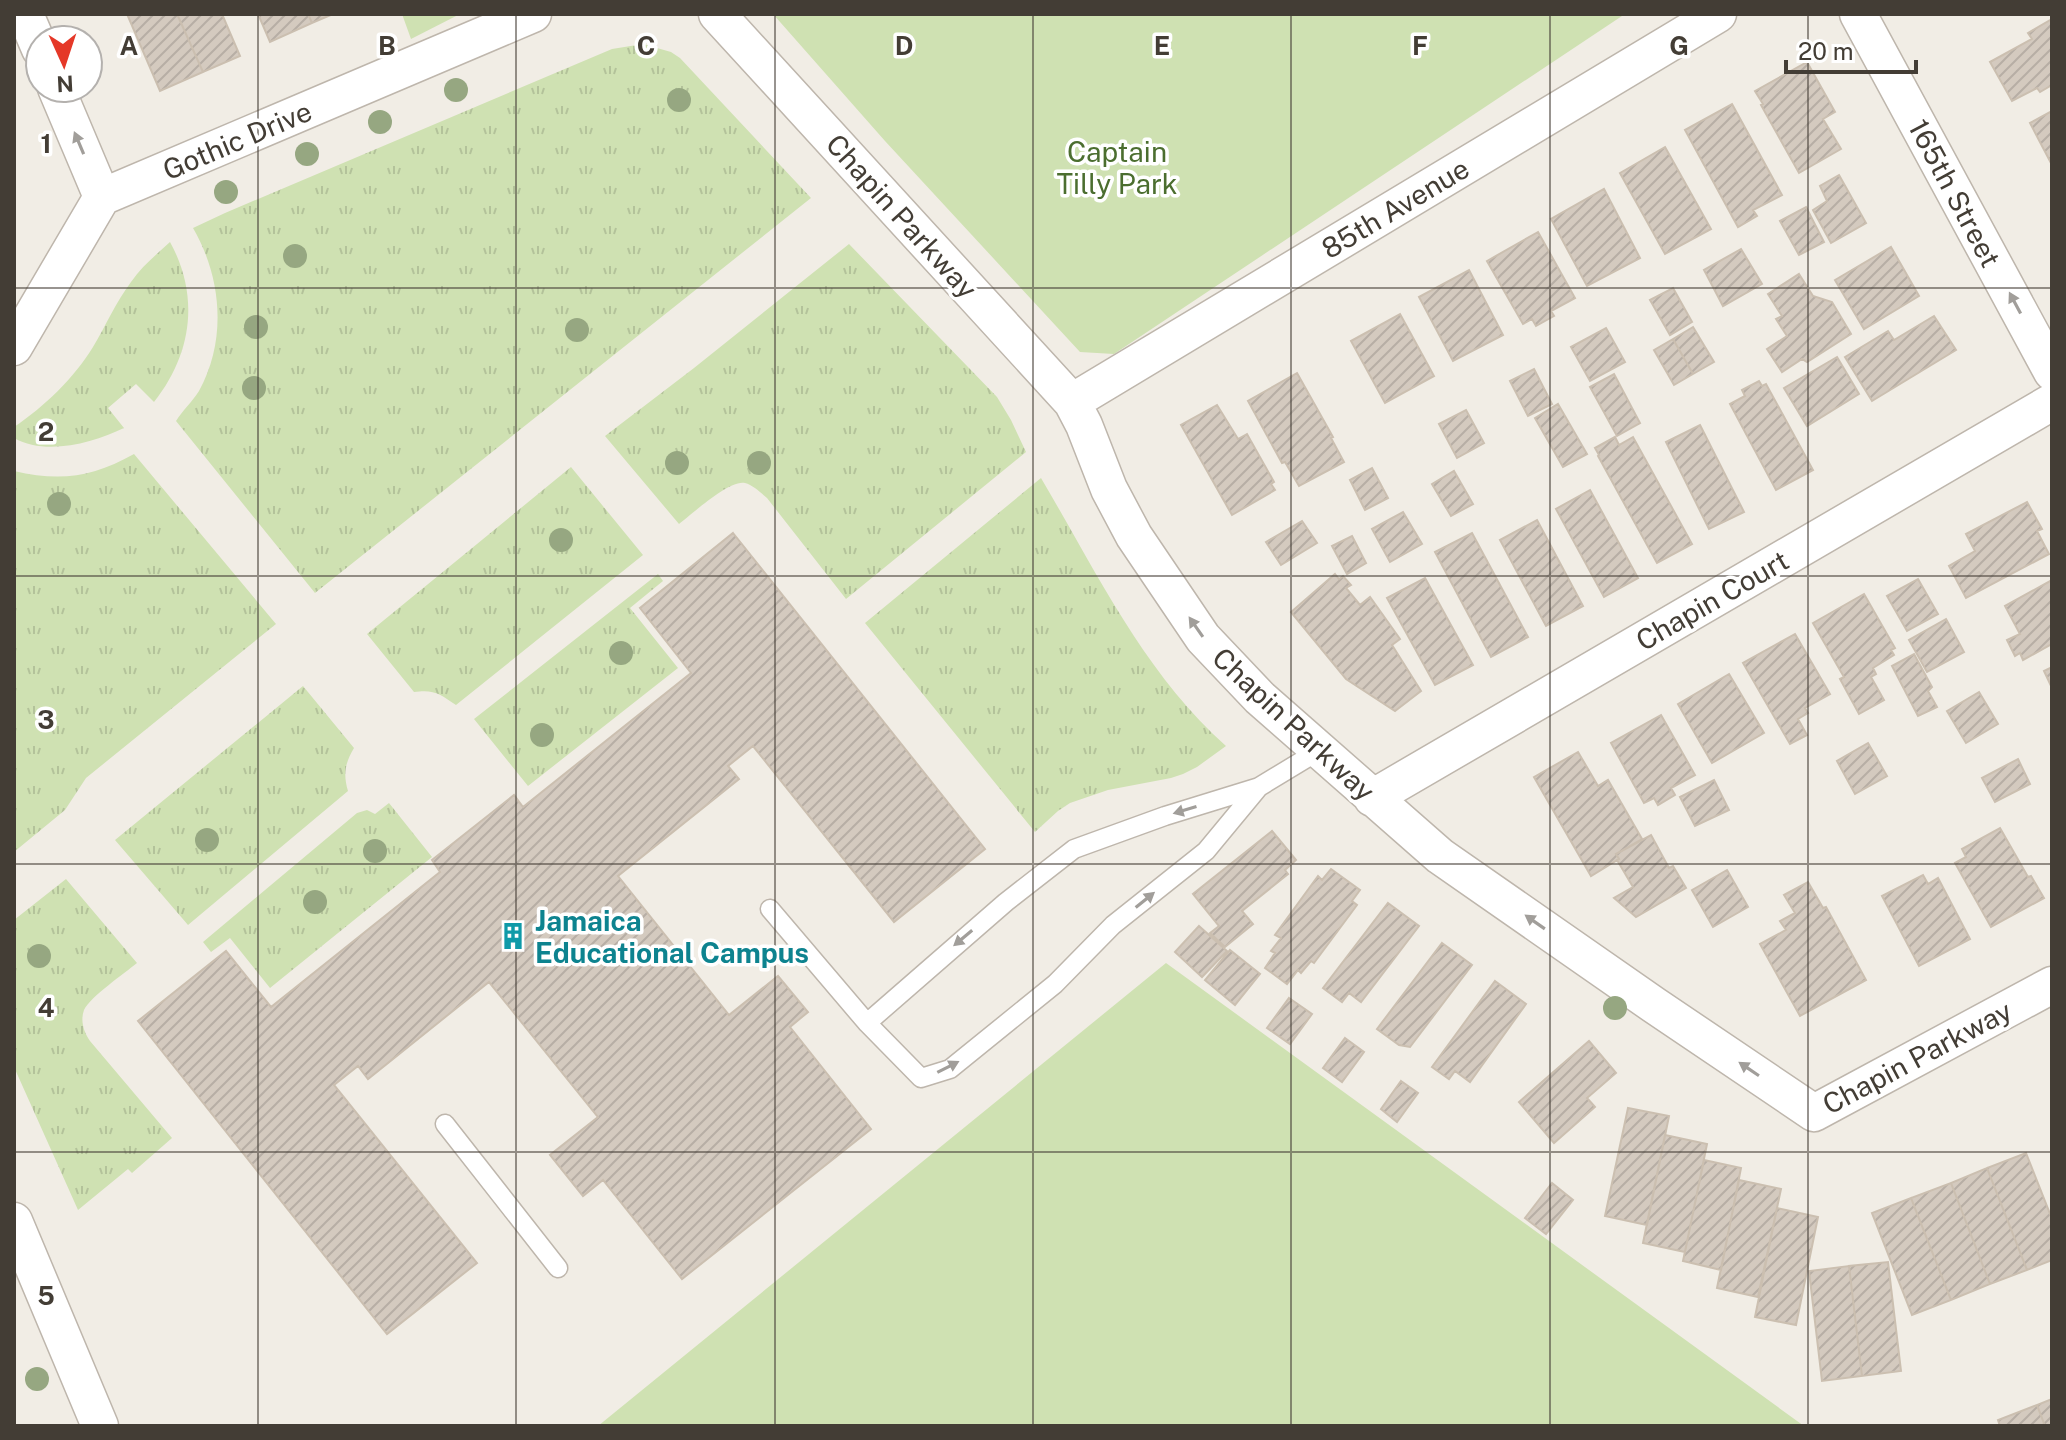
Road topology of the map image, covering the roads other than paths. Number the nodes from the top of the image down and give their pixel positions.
1 (533, 14) edge
2 (717, 14) edge
3 (1718, 14) edge
4 (1858, 14) edge
5 (63, 104) edge
6 (102, 197) junction
7 (14, 347) edge
8 (2052, 372) edge
9 (1072, 402) junction
10 (2052, 402) edge
11 (1320, 750) junction
12 (1259, 787) junction
13 (1372, 798) junction
14 (770, 909) dead end
15 (2052, 985) edge
16 (867, 1023) junction
17 (445, 1124) dead end
18 (14, 1221) edge
19 (558, 1268) dead end
20 (100, 1426) edge

1 - 6 street, Gothic Drive
2 - 9 street, Chapin Parkway
3 - 9 street, 85th Avenue
8 -> 4 street, 165th Street
6 -> 5 street
6 - 7 street
11 -> 9 street, Chapin Parkway
10 - 13 street, Chapin Court
11 - 12 lane
11 - 13 street, Chapin Parkway
12 -> 16 lane
16 -> 12 lane
15 -> 13 street, Chapin Parkway
14 - 16 lane
17 - 19 lane
18 - 20 street

